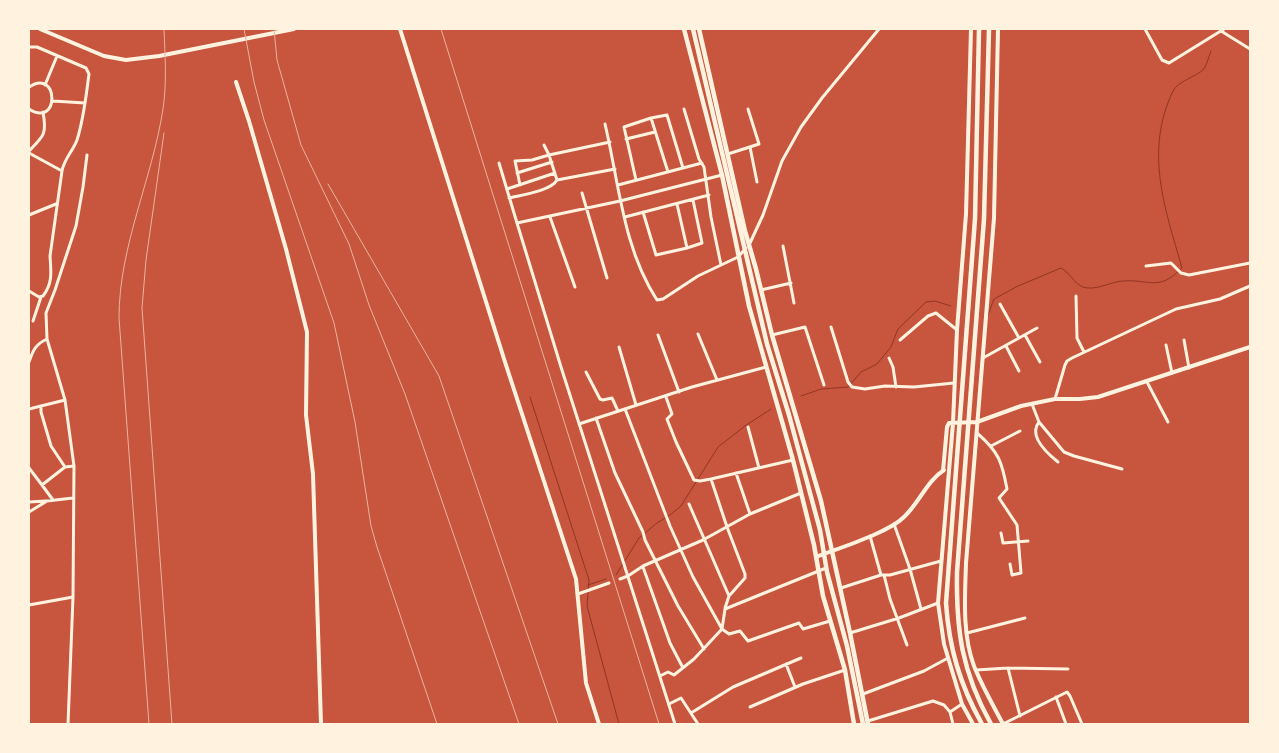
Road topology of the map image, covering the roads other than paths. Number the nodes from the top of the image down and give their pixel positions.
1 (40, 29) edge
2 (294, 29) edge
3 (400, 29) edge
4 (684, 29) edge
5 (693, 29) edge
6 (700, 29) edge
7 (879, 29) edge
8 (971, 29) edge
9 (979, 29) edge
10 (989, 29) edge
11 (998, 29) edge
12 (1145, 29) edge
13 (1223, 30) edge
14 (29, 48) edge
15 (1250, 49) edge
16 (57, 56) junction
17 (236, 82) dead end
18 (45, 85) junction
19 (29, 87) edge
20 (53, 101) junction
21 (85, 103) junction
22 (748, 108) dead end
23 (29, 109) edge
24 (684, 109) dead end
25 (43, 112) junction
26 (651, 118) junction
27 (977, 118) junction
28 (986, 118) junction
29 (605, 124) dead end
30 (655, 132) junction
31 (626, 139) junction
32 (610, 142) junction
33 (544, 145) dead end
34 (750, 147) junction
35 (29, 152) edge
36 (728, 154) junction
37 (87, 155) dead end
38 (549, 156) junction
39 (552, 162) junction
40 (499, 163) dead end
41 (702, 163) junction
42 (683, 168) junction
43 (614, 169) junction
44 (62, 171) junction
45 (668, 172) junction
46 (517, 173) junction
47 (555, 173) junction
48 (722, 175) junction
49 (557, 180) junction
50 (636, 180) junction
51 (707, 180) junction
52 (757, 182) dead end
53 (520, 185) junction
54 (618, 185) junction
55 (507, 189) junction
56 (582, 193) dead end
57 (709, 195) junction
58 (509, 198) junction
59 (693, 200) junction
60 (620, 201) junction
61 (56, 204) junction
62 (677, 204) junction
63 (586, 209) junction
64 (643, 212) junction
65 (29, 215) edge
66 (550, 216) junction
67 (625, 217) junction
68 (518, 223) junction
69 (750, 243) junction
70 (783, 246) dead end
71 (687, 248) junction
72 (745, 250) junction
73 (738, 257) junction
74 (1250, 263) edge
75 (721, 265) junction
76 (1146, 266) dead end
77 (607, 278) dead end
78 (791, 283) junction
79 (1250, 286) edge
80 (576, 287) dead end
81 (761, 290) junction
82 (29, 292) edge
83 (1076, 296) dead end
84 (41, 298) junction
85 (794, 303) dead end
86 (1000, 304) dead end
87 (33, 321) dead end
88 (831, 327) dead end
89 (1037, 328) dead end
90 (957, 330) junction
91 (698, 334) dead end
92 (1025, 334) junction
93 (658, 335) dead end
94 (772, 335) junction
95 (1019, 338) junction
96 (47, 339) junction
97 (900, 340) dead end
98 (1184, 340) dead end
99 (1166, 344) dead end
100 (1006, 346) junction
101 (619, 347) dead end
102 (1250, 347) edge
103 (1084, 352) junction
104 (889, 358) dead end
105 (982, 359) junction
106 (29, 362) edge
107 (1040, 362) dead end
108 (766, 367) junction
109 (1189, 368) junction
110 (1020, 371) dead end
111 (586, 372) dead end
112 (1172, 373) junction
113 (717, 380) junction
114 (1147, 382) junction
115 (954, 383) junction
116 (824, 385) dead end
117 (896, 387) junction
118 (679, 392) junction
119 (666, 397) junction
120 (1055, 399) junction
121 (65, 400) junction
122 (1032, 404) junction
123 (636, 405) junction
124 (41, 406) junction
125 (29, 409) edge
126 (625, 409) junction
127 (618, 411) junction
128 (596, 418) junction
129 (977, 422) junction
130 (1039, 422) junction
131 (1168, 422) dead end
132 (953, 423) junction
133 (959, 423) junction
134 (969, 423) junction
135 (579, 424) junction
136 (748, 428) dead end
137 (1020, 431) dead end
138 (977, 434) junction
139 (991, 446) junction
140 (793, 460) junction
141 (1058, 462) dead end
142 (74, 466) junction
143 (948, 467) junction
144 (29, 468) edge
145 (64, 468) junction
146 (759, 468) junction
147 (1122, 469) dead end
148 (943, 471) junction
149 (736, 472) junction
150 (711, 479) junction
151 (42, 485) junction
152 (801, 493) junction
153 (73, 498) junction
154 (53, 500) junction
155 (47, 501) junction
156 (29, 502) edge
157 (689, 504) dead end
158 (29, 512) edge
159 (750, 514) junction
160 (894, 524) junction
161 (727, 527) junction
162 (1001, 533) dead end
163 (870, 536) junction
164 (703, 540) junction
165 (1028, 541) dead end
166 (1019, 542) junction
167 (681, 550) junction
168 (832, 551) junction
169 (824, 554) junction
170 (816, 557) junction
171 (656, 561) junction
172 (941, 562) junction
173 (1010, 564) dead end
174 (642, 566) junction
175 (826, 568) junction
176 (910, 569) junction
177 (818, 571) junction
178 (882, 575) junction
179 (628, 576) junction
180 (620, 579) dead end
181 (609, 583) dead end
182 (840, 588) junction
183 (578, 594) junction
184 (729, 596) junction
185 (73, 597) junction
186 (964, 602) junction
187 (938, 603) junction
188 (956, 603) junction
189 (29, 606) edge
190 (725, 609) junction
191 (921, 610) junction
192 (897, 618) junction
193 (1025, 618) dead end
194 (830, 621) junction
195 (722, 629) junction
196 (968, 632) junction
197 (850, 633) junction
198 (908, 645) dead end
199 (704, 650) junction
200 (801, 658) dead end
201 (948, 658) junction
202 (786, 664) junction
203 (683, 668) junction
204 (1008, 668) junction
205 (1068, 669) dead end
206 (844, 670) junction
207 (976, 670) junction
208 (660, 676) junction
209 (795, 687) junction
210 (863, 694) junction
211 (1056, 697) junction
212 (669, 704) junction
213 (962, 704) junction
214 (750, 707) dead end
215 (950, 712) junction
216 (691, 714) junction
217 (1020, 716) junction
218 (868, 723) edge
219 (68, 724) edge
220 (321, 724) edge
221 (599, 724) edge
222 (675, 724) edge
223 (698, 724) edge
224 (854, 724) edge
225 (863, 724) edge
226 (954, 724) edge
227 (973, 724) edge
228 (982, 724) edge
229 (992, 724) edge
230 (1003, 724) edge
231 (1066, 724) edge
232 (1082, 724) edge

1 - 2 street
3 - 183 street
4 - 48 main road
5 - 72 main road
6 - 36 main road
7 - 69 street
8 - 90 street
9 - 27 main road
10 - 28 main road
11 - 105 street
12 - 13 street
13 - 15 street
14 - 16 street
16 - 18 street
16 - 21 street
17 - 220 street
18 - 19 street
18 - 20 street
20 - 21 street
20 - 25 street
21 - 44 street
22 - 34 street
23 - 25 street
24 - 41 street
25 - 35 street
26 - 30 street
26 - 31 street
26 - 42 street
27 - 28 main road
27 - 133 main road
28 - 134 main road
29 - 32 street
30 - 31 street
30 - 45 street
31 - 50 street
32 - 38 street
32 - 43 street
33 - 38 street
34 - 36 street
34 - 52 street
35 - 44 street
36 - 69 main road
37 - 96 street
38 - 39 street
38 - 46 street
39 - 46 street
39 - 47 street
40 - 55 street
41 - 42 street
41 - 51 street
42 - 45 street
43 - 49 street
43 - 54 street
44 - 61 street
45 - 50 street
46 - 53 street
47 - 49 street
47 - 53 street
48 - 51 street
48 - 73 main road
49 - 58 street
50 - 54 street
51 - 57 street
51 - 60 street
53 - 55 street
54 - 60 street
55 - 58 street
56 - 63 street
57 - 59 street
57 - 75 street
58 - 68 street
59 - 62 street
59 - 71 street
60 - 63 street
60 - 67 street
61 - 65 street
61 - 84 street
62 - 64 street
62 - 71 street
63 - 66 street
63 - 77 street
64 - 67 street
64 - 71 street
66 - 68 street
66 - 80 street
67 - 75 street
68 - 135 street
69 - 72 street
69 - 81 main road
70 - 78 street
72 - 73 street
72 - 169 main road
73 - 75 street
73 - 108 main road
74 - 76 street
78 - 81 street
78 - 85 street
79 - 103 street
81 - 94 main road
82 - 84 street
83 - 103 street
84 - 87 street
86 - 95 street
88 - 117 street
89 - 92 street
90 - 97 street
90 - 115 street
91 - 113 street
92 - 95 street
92 - 107 street
93 - 118 street
94 - 116 street
94 - 168 main road
95 - 100 street
96 - 106 street
96 - 121 street
98 - 109 street
99 - 112 street
100 - 105 street
100 - 110 street
101 - 123 street
102 - 109 street
103 - 120 street
104 - 117 street
105 - 129 street
108 - 113 street
108 - 140 main road
109 - 112 street
111 - 127 street
112 - 114 street
113 - 118 street
114 - 120 street
114 - 131 street
115 - 117 street
115 - 132 street
118 - 119 street
119 - 123 street
119 - 150 street
120 - 122 street
121 - 124 street
121 - 142 street
122 - 129 street
122 - 130 street
123 - 126 street
124 - 125 street
124 - 145 street
126 - 127 street
126 - 167 street
127 - 128 street
128 - 135 street
128 - 171 street
129 - 134 street
129 - 138 street
130 - 141 street
130 - 147 street
132 - 133 street
132 - 143 street
132 - 148 street
133 - 134 street
133 - 228 main road
134 - 188 main road
135 - 179 street
136 - 146 street
137 - 139 street
138 - 139 street
138 - 186 street
139 - 166 street
140 - 146 street
140 - 152 main road
142 - 145 street
142 - 153 street
143 - 148 street
143 - 172 street
144 - 151 street
145 - 151 street
146 - 149 street
148 - 160 street
149 - 150 street
149 - 159 street
150 - 161 street
151 - 154 street
152 - 159 street
152 - 170 main road
153 - 154 street
153 - 185 street
154 - 155 street
155 - 156 street
155 - 158 street
157 - 164 street
159 - 161 street
160 - 163 street
160 - 176 street
161 - 164 street
161 - 184 street
162 - 166 street
163 - 168 street
163 - 178 street
164 - 167 street
164 - 184 street
165 - 166 street
166 - 173 street
167 - 171 street
167 - 195 street
168 - 169 street
168 - 182 main road
169 - 170 street
169 - 175 main road
170 - 177 main road
171 - 174 street
171 - 199 street
172 - 176 street
172 - 187 street
174 - 179 street
174 - 203 street
175 - 177 street
175 - 225 main road
176 - 178 street
176 - 191 street
177 - 190 street
177 - 194 main road
178 - 182 street
178 - 192 street
179 - 180 street
179 - 208 street
181 - 183 street
182 - 197 main road
183 - 221 street
184 - 190 street
185 - 189 street
185 - 219 street
186 - 188 street
186 - 196 street
187 - 191 street
187 - 201 street
188 - 229 main road
190 - 195 street
191 - 192 street
192 - 197 street
192 - 198 street
193 - 196 street
194 - 195 street
194 - 206 main road
195 - 199 street
196 - 207 street
197 - 210 main road
199 - 203 street
200 - 202 street
201 - 210 street
201 - 213 street
202 - 209 street
202 - 216 street
203 - 208 street
204 - 205 street
204 - 207 street
204 - 217 street
206 - 209 street
206 - 224 main road
207 - 230 street
208 - 212 street
209 - 214 street
210 - 218 main road
211 - 217 street
211 - 231 street
211 - 232 street
212 - 216 street
212 - 222 street
213 - 215 street
213 - 227 street
215 - 218 street
215 - 226 street
216 - 223 street
217 - 230 street

